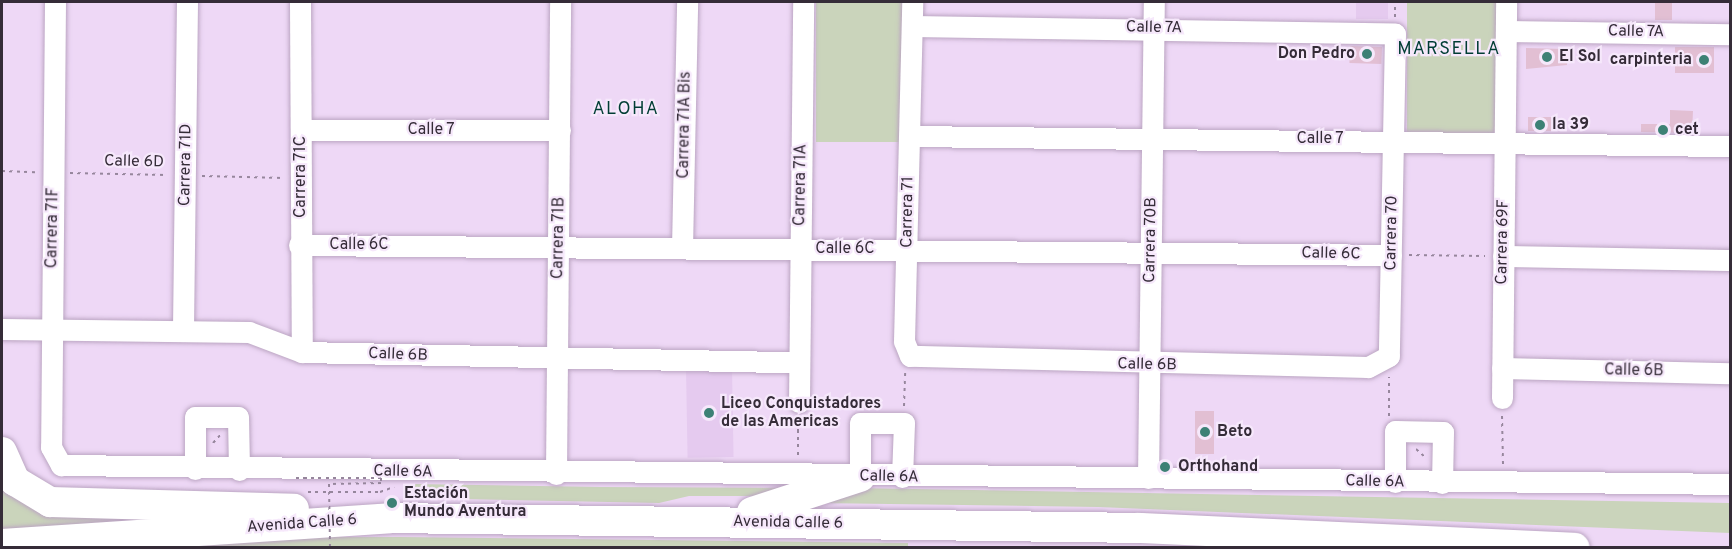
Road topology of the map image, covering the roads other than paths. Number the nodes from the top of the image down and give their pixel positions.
1 (55, 2) edge
2 (187, 2) edge
3 (300, 2) edge
4 (560, 2) edge
5 (687, 2) edge
6 (803, 2) edge
7 (912, 2) edge
8 (1154, 2) edge
9 (1506, 2) edge
10 (912, 26) junction
11 (1153, 28) junction
12 (1506, 31) junction
13 (1395, 34) joint
14 (1731, 34) edge
15 (301, 130) junction
16 (561, 130) junction
17 (910, 136) junction
18 (1152, 138) junction
19 (1393, 140) junction
20 (1504, 141) junction
21 (1731, 146) edge
22 (299, 244) junction
23 (559, 247) junction
24 (682, 248) junction
25 (800, 249) junction
26 (908, 249) junction
27 (1151, 252) junction
28 (1391, 255) junction
29 (1503, 256) junction
30 (1731, 260) edge
31 (2, 329) edge
32 (52, 329) junction
33 (183, 329) junction
34 (906, 349) joint
35 (302, 352) junction
36 (1389, 356) joint
37 (557, 361) junction
38 (798, 362) junction
39 (1150, 366) junction
40 (1502, 368) junction
41 (1731, 373) edge
42 (1502, 398) road end
43 (799, 402) road end
44 (2, 452) edge
45 (52, 455) joint
46 (195, 465) junction
47 (239, 470) junction
48 (556, 474) junction
49 (860, 477) junction
50 (902, 477) junction
51 (1442, 477) junction
52 (1148, 478) junction
53 (1395, 482) junction
54 (1731, 484) edge
55 (390, 518) junction
56 (711, 522) junction
57 (2, 544) edge
58 (1575, 548) edge

1 - 32 street, Carrera 71F
2 - 33 street, Carrera 71D
3 - 15 street, Carrera 71C
4 - 16 street, Carrera 71B
5 - 24 street, Carrera 71A Bis
6 - 25 street, Carrera 71A
7 - 10 street, Carrera 71
8 - 11 street, Carrera 70B
9 - 12 street, Carrera 69F
10 - 11 street, Calle 7A
10 - 17 street, Carrera 71
11 - 13 street, Calle 7A
11 - 18 street, Carrera 70B
12 - 14 street, Calle 7A
12 - 20 street, Carrera 69F
13 - 19 street, Carrera 70
15 - 16 street, Calle 7
15 - 22 street, Carrera 71C
16 - 23 street, Carrera 71B
17 - 18 street, Calle 7
17 - 26 street, Carrera 71
18 - 19 street, Calle 7
18 - 27 street, Carrera 70B
19 - 20 street, Calle 7
19 - 28 street, Carrera 70
20 - 21 street, Calle 7
20 - 29 street, Carrera 69F
22 - 23 street, Calle 6C
22 - 35 street, Carrera 71C
23 - 24 street, Calle 6C
23 - 37 street, Carrera 71B
24 - 25 street, Calle 6C
25 - 26 street, Calle 6C
25 - 38 street, Carrera 71A
26 - 27 street, Calle 6C
26 - 34 street, Carrera 71
27 - 28 street, Calle 6C
27 - 39 street, Carrera 70B
28 - 36 street, Carrera 70
29 - 30 street
29 - 40 street, Carrera 69F
31 - 32 street, Calle 6B
32 - 33 street, Calle 6B
32 - 45 street, Carrera 71F
33 - 35 street, Calle 6B
34 - 39 street, Calle 6B
35 - 37 street, Calle 6B
36 - 39 street, Calle 6B
37 - 38 street, Calle 6B
37 - 48 street, Carrera 71B
38 - 43 street, Carrera 71A
39 - 52 street, Carrera 70B
40 - 41 street, Calle 6B
40 - 42 street, Carrera 69F
44 - 55 highway
45 - 46 street, Calle 6A
46 - 47 street, Calle 6A
46 - 47 street
47 - 48 street, Calle 6A
48 - 49 street, Calle 6A
49 - 50 street, Calle 6A
49 - 50 street
49 - 56 highway
50 - 52 street, Calle 6A
51 - 53 street, Calle 6A
51 - 53 street
51 - 54 street, Calle 6A
52 - 53 street, Calle 6A
55 - 56 highway, Avenida Calle 6
55 - 57 highway, Avenida Calle 6
56 - 58 highway, Avenida Calle 6

